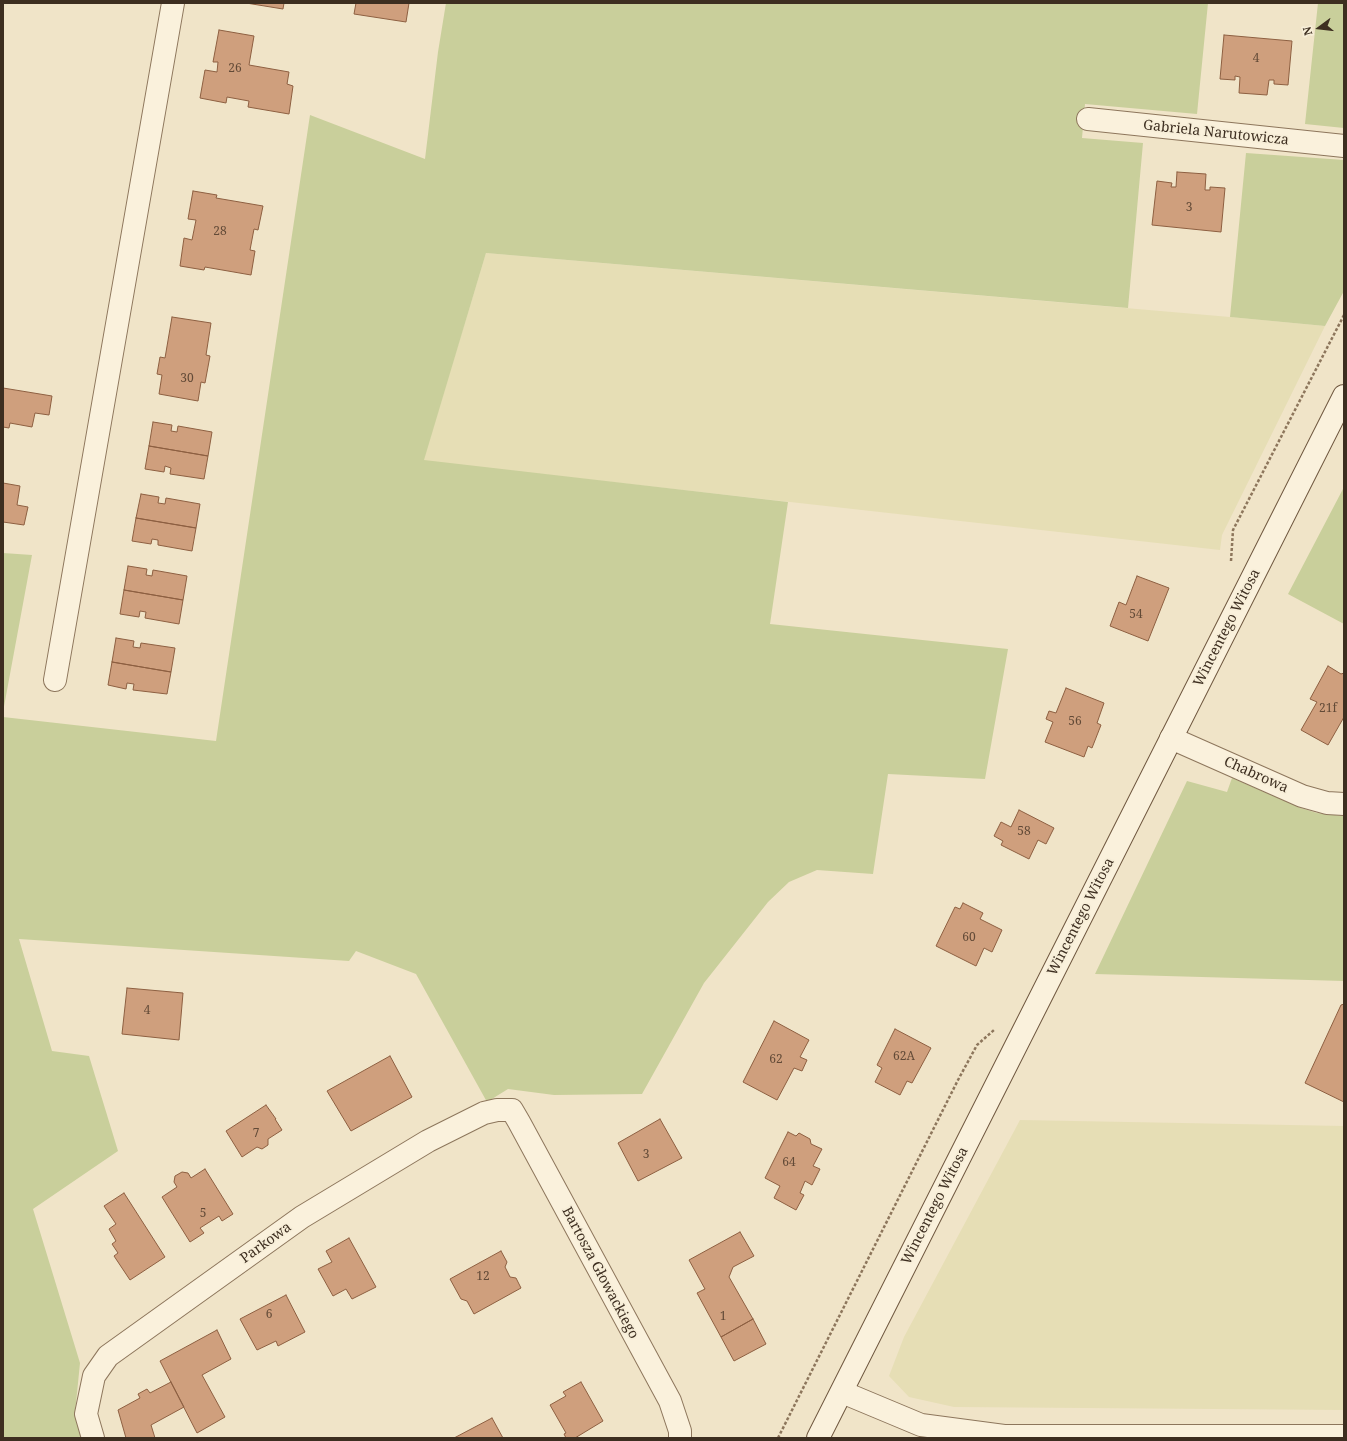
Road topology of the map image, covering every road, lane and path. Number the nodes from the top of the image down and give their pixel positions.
1 (173, 3) edge
2 (1088, 119) dead end
3 (1344, 146) edge
4 (1344, 315) edge
5 (1344, 396) edge
6 (1231, 563) dead end
7 (55, 680) dead end
8 (1171, 738) junction
9 (1344, 804) edge
10 (1000, 1025) dead end
11 (512, 1110) joint
12 (842, 1392) junction
13 (1344, 1436) edge
14 (93, 1438) edge
15 (680, 1438) edge
16 (778, 1438) edge
17 (818, 1438) edge

1 - 7 street
2 - 3 street, Gabriela Narutowicza
4 - 6 path
5 - 8 street, Wincentego Witosa
8 - 9 street, Chabrowa
8 - 12 street, Wincentego Witosa
10 - 16 path
11 - 14 street, Parkowa
11 - 15 street, Bartosza Głowackiego
12 - 13 street
12 - 17 street, Wincentego Witosa

